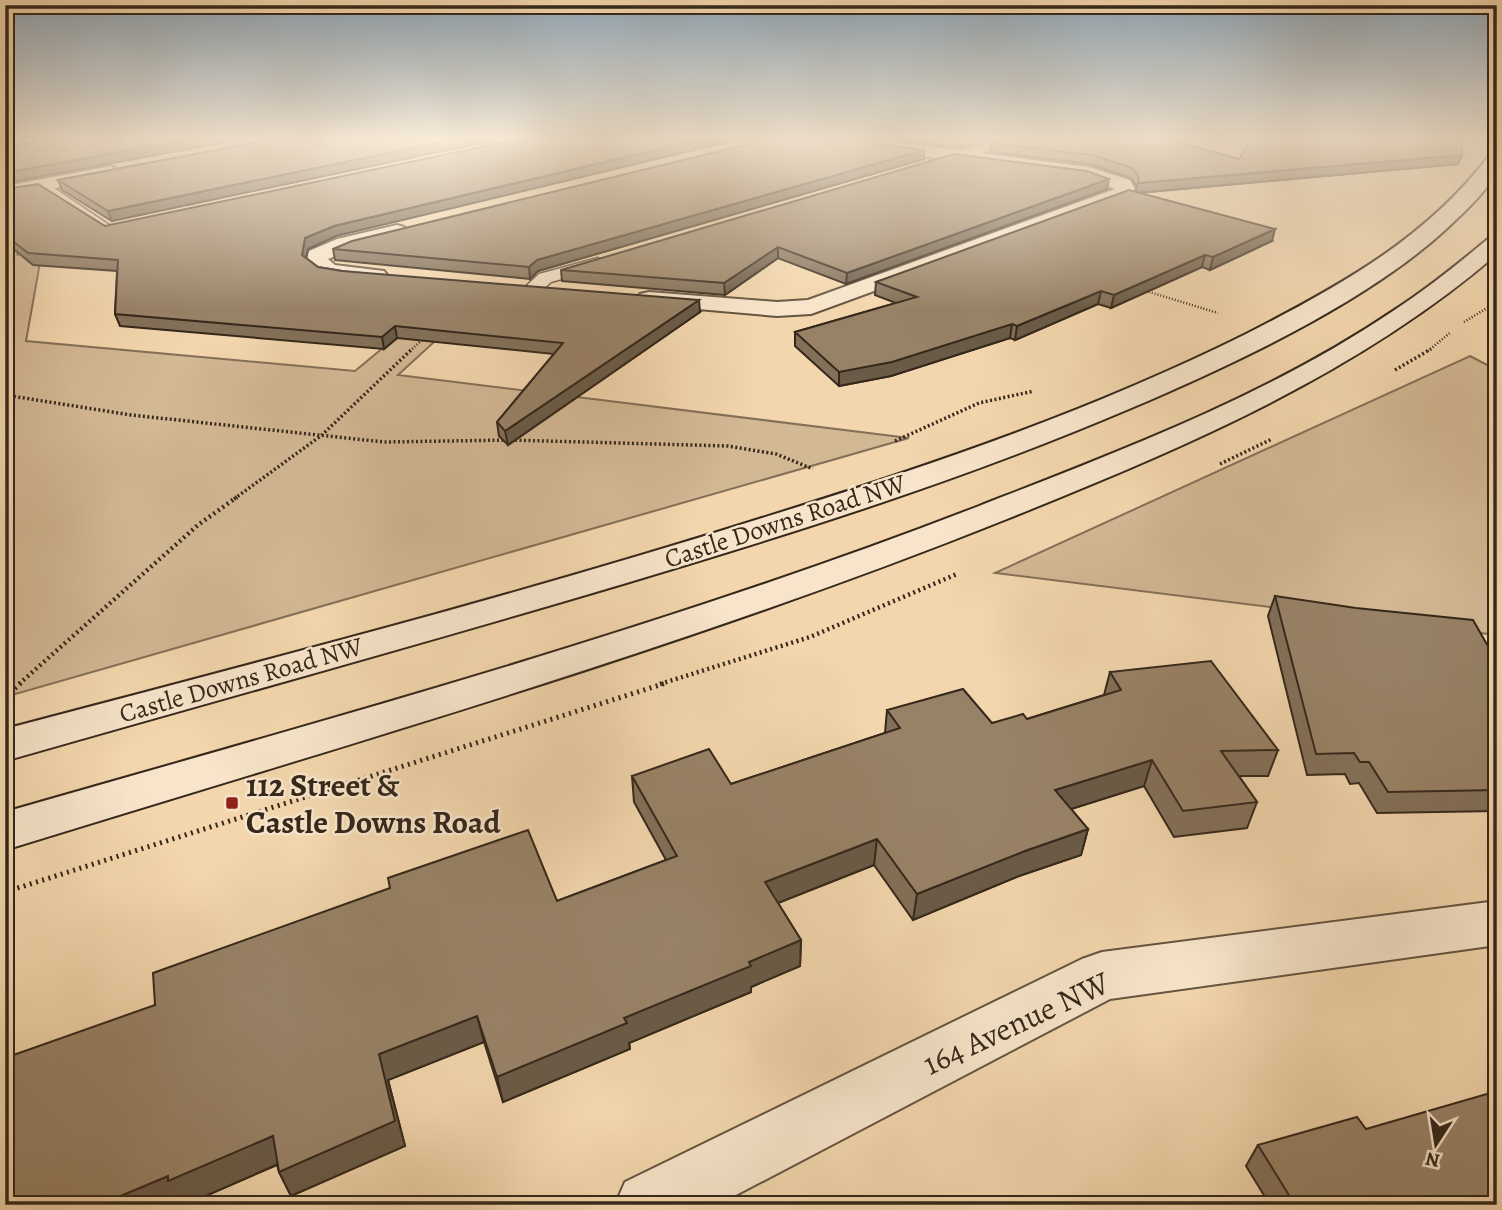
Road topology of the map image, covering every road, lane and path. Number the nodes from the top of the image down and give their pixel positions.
1 (56, 195) edge
2 (1118, 195) edge
3 (1467, 195) edge
4 (122, 226) edge
5 (411, 228) edge
6 (1497, 243) edge
7 (31, 252) edge
8 (5, 257) edge
9 (610, 259) edge
10 (399, 278) edge
11 (1135, 287) edge
12 (506, 288) edge
13 (531, 289) junction
14 (572, 293) edge
15 (625, 297) edge
16 (1228, 316) dead end
17 (430, 332) edge
18 (1036, 391) dead end
19 (5, 395) edge
20 (322, 435) junction
21 (885, 446) dead end
22 (802, 474) dead end
23 (19, 698) dead end
24 (5, 699) edge
25 (5, 745) edge
26 (5, 831) edge
27 (1497, 923) edge
28 (648, 1205) edge

1 - 4 lane
2 - 15 main road
3 - 25 main road, Castle Downs Road NW
5 - 10 main road
6 - 26 main road
7 - 8 path
9 - 13 lane
11 - 16 path
12 - 13 main road
13 - 14 main road
17 - 20 path
18 - 21 path
19 - 20 path
20 - 22 path
20 - 24 path
23 - 24 path
27 - 28 main road, 164 Avenue NW

